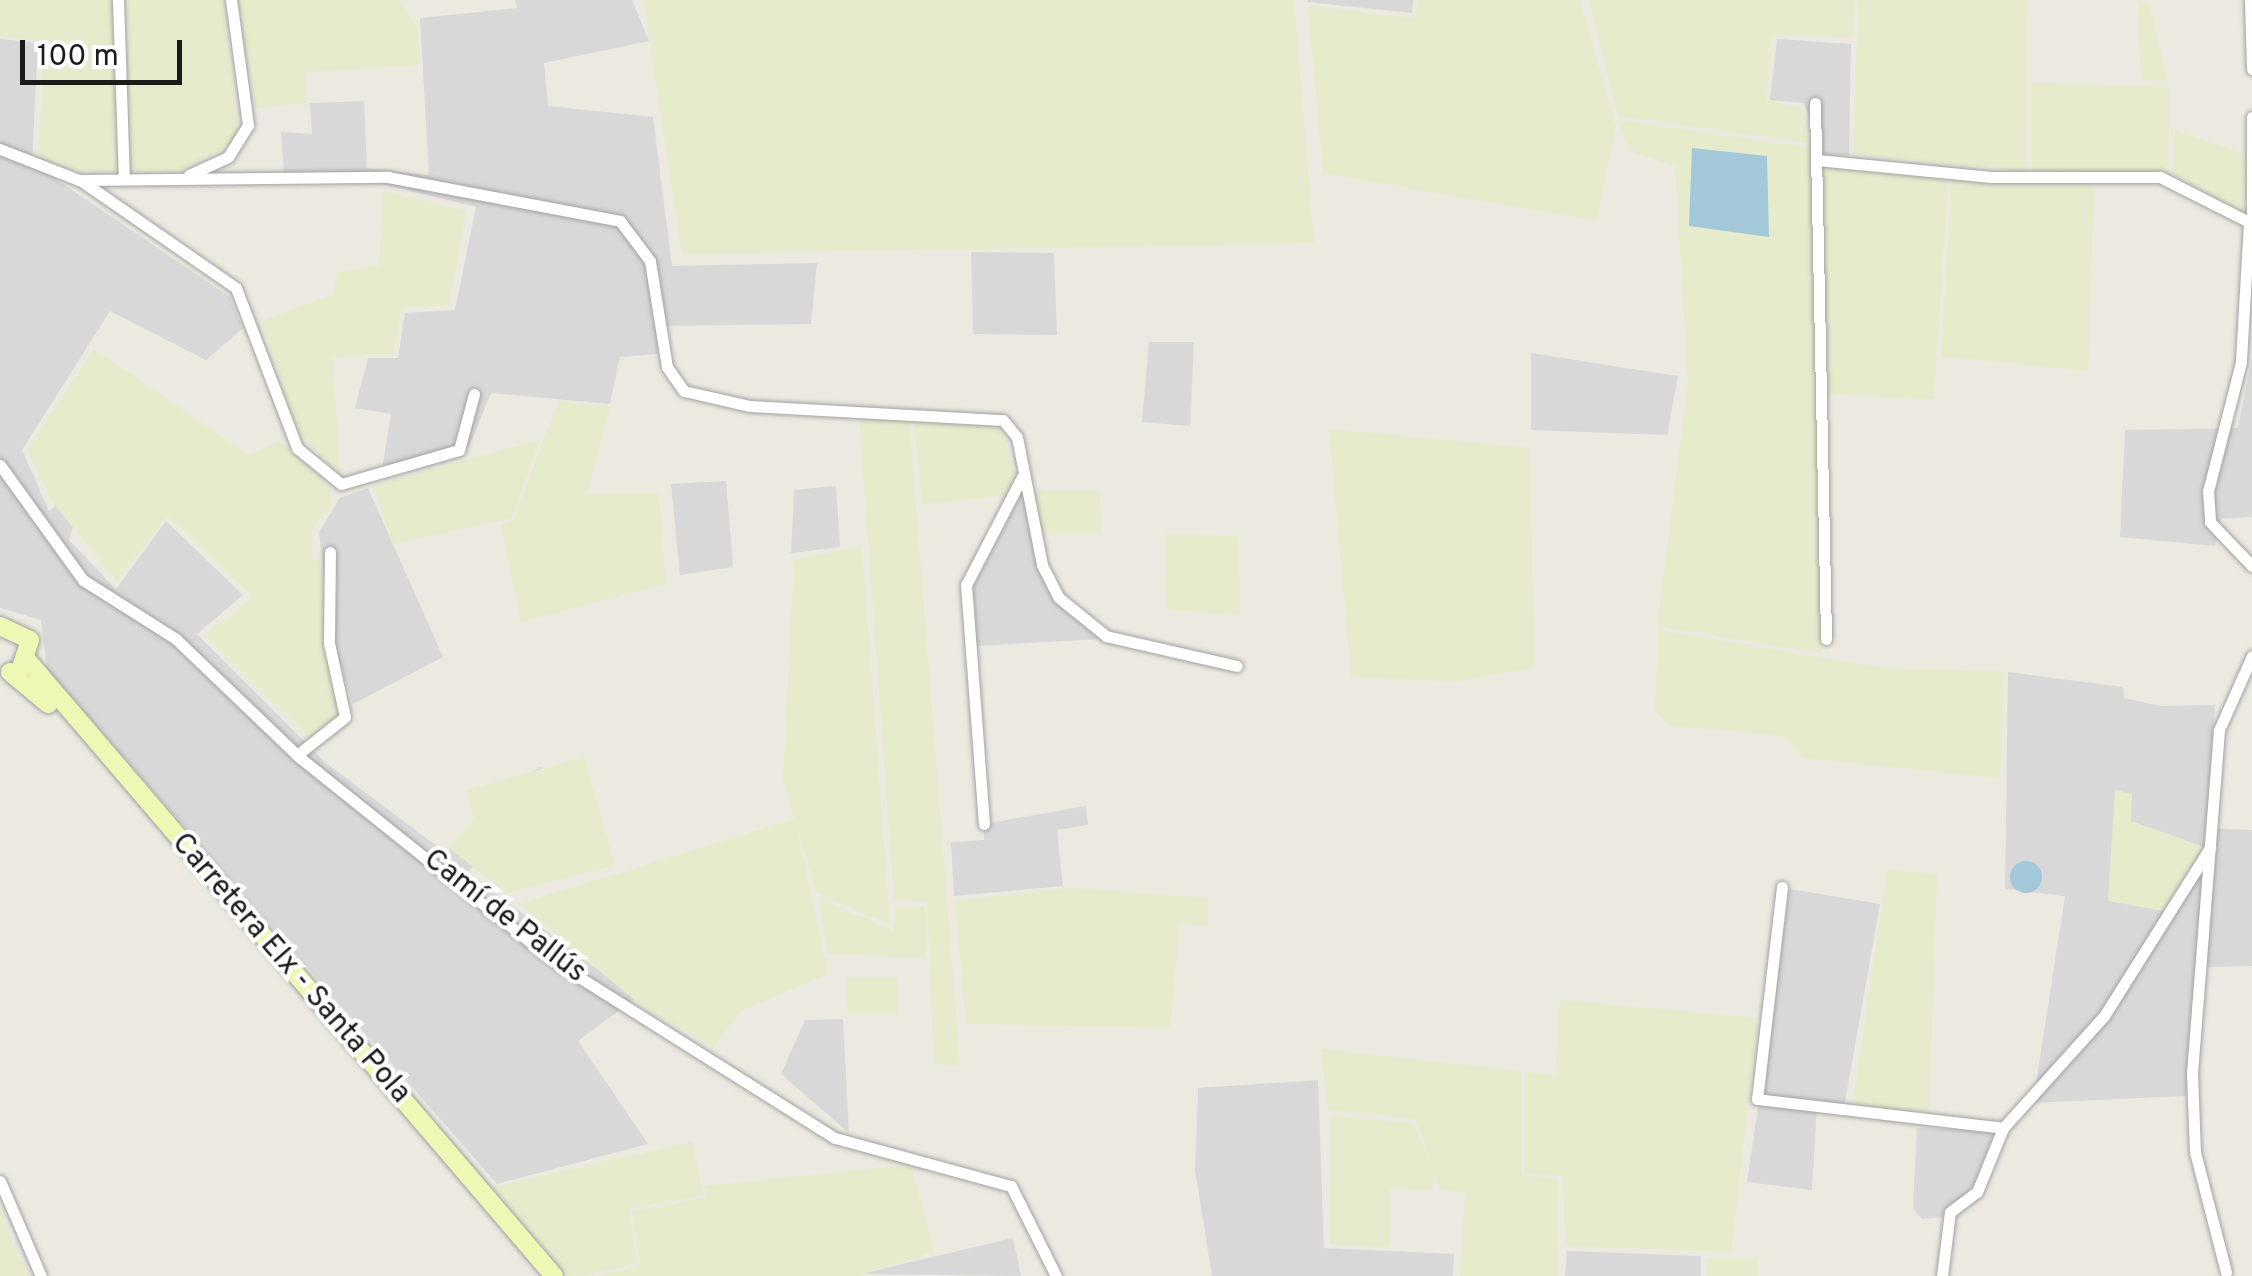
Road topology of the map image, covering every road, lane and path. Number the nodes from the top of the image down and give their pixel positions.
1 (118, 0) edge
2 (230, 0) edge
3 (2250, 0) edge
4 (2252, 68) edge
5 (1815, 102) dead end
6 (2252, 117) edge
7 (0, 148) edge
8 (1817, 160) junction
9 (180, 178) junction
10 (124, 179) junction
11 (79, 180) junction
12 (2251, 224) edge
13 (474, 394) dead end
14 (0, 465) edge
15 (1023, 473) junction
16 (330, 552) dead end
17 (2252, 566) edge
18 (0, 626) edge
19 (1826, 639) dead end
20 (2252, 656) edge
21 (28, 661) junction
22 (1237, 666) dead end
23 (5, 672) edge
24 (297, 755) junction
25 (984, 824) dead end
26 (2212, 844) junction
27 (1782, 887) dead end
28 (2003, 1128) junction
29 (0, 1181) edge
30 (2226, 1272) dead end
31 (41, 1276) edge
32 (542, 1276) edge
33 (554, 1276) edge
34 (1056, 1276) edge
35 (1942, 1276) edge

1 - 10 street
2 - 9 street
3 - 4 street
5 - 8 street
6 - 12 street
7 - 11 street
8 - 12 street
8 - 19 street
9 - 10 street
9 - 15 street
10 - 11 street
11 - 13 street
12 - 17 street
14 - 24 street, Camí de Pallús
15 - 22 street
15 - 25 street
16 - 24 street
18 - 21 main road, Carretera Elx - Santa Pola
20 - 26 street
21 - 23 main road
21 - 33 main road, Carretera Elx - Santa Pola
23 - 32 main road, Carretera Elx - Santa Pola
24 - 34 street, Camí de Pallús
26 - 28 street
26 - 30 street
27 - 28 street
28 - 35 street
29 - 31 street

